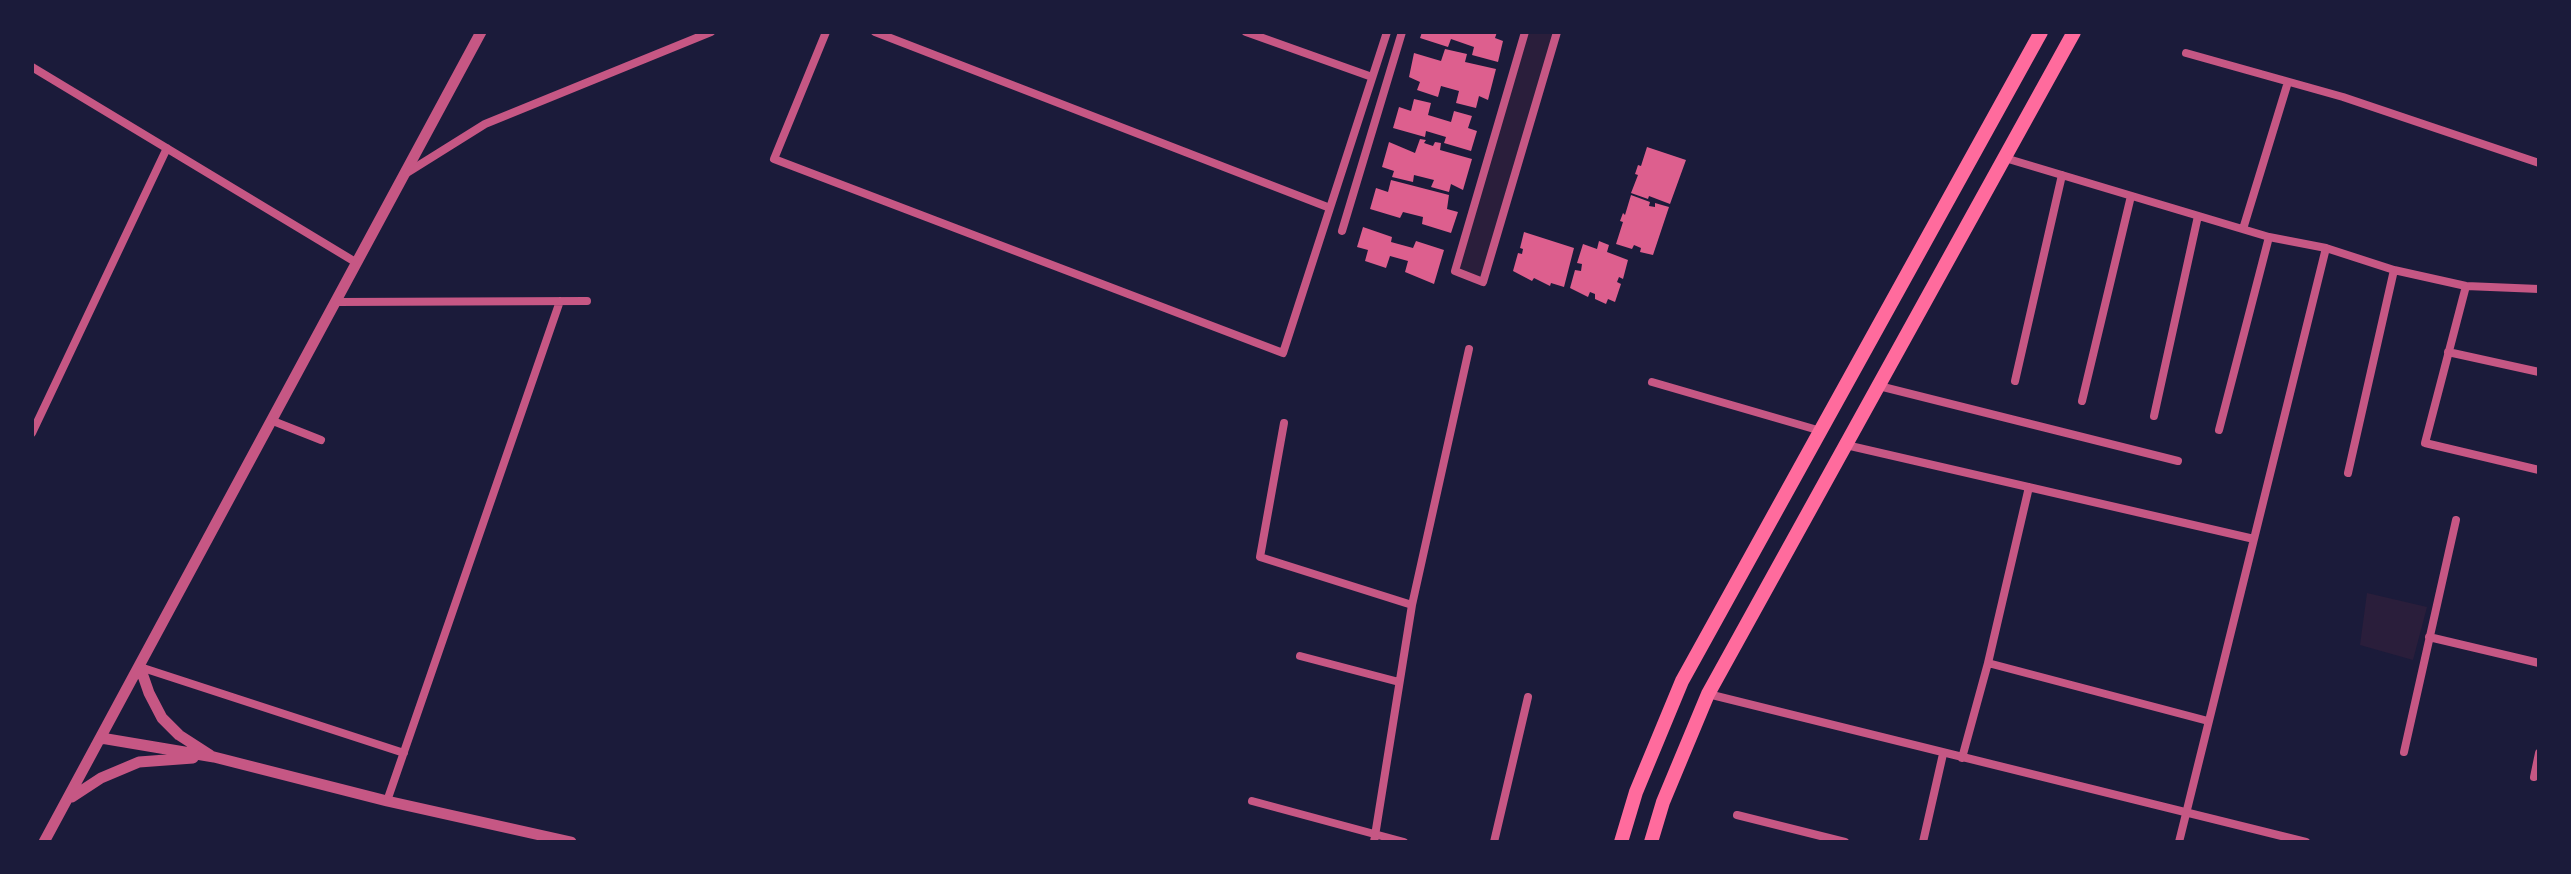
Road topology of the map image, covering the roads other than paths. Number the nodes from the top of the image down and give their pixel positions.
1 (481, 32) edge
2 (711, 32) edge
3 (826, 32) edge
4 (875, 32) edge
5 (1246, 32) edge
6 (1387, 32) edge
7 (1402, 32) edge
8 (1525, 32) edge
9 (1557, 32) edge
10 (2041, 32) edge
11 (2074, 32) edge
12 (2186, 53) dead end
13 (32, 67) edge
14 (1372, 77) junction
15 (2288, 82) junction
16 (167, 148) junction
17 (2005, 158) junction
18 (2539, 163) edge
19 (404, 175) junction
20 (2062, 175) junction
21 (2131, 196) junction
22 (1330, 208) junction
23 (2198, 216) junction
24 (2243, 229) junction
25 (1342, 231) dead end
26 (2269, 237) junction
27 (2326, 248) junction
28 (357, 263) junction
29 (2394, 270) junction
30 (2466, 286) junction
31 (2539, 289) edge
32 (1897, 293) junction
33 (560, 301) junction
34 (587, 301) dead end
35 (337, 302) junction
36 (1923, 305) junction
37 (1469, 349) dead end
38 (2448, 352) junction
39 (2539, 372) edge
40 (2015, 381) dead end
41 (1652, 382) dead end
42 (1879, 386) junction
43 (2082, 401) dead end
44 (2154, 416) dead end
45 (273, 421) junction
46 (1284, 423) dead end
47 (2219, 430) dead end
48 (1821, 431) junction
49 (32, 433) edge
50 (321, 440) dead end
51 (1846, 445) junction
52 (2178, 461) dead end
53 (2539, 470) edge
54 (2348, 473) dead end
55 (2029, 487) junction
56 (2456, 520) dead end
57 (2254, 539) junction
58 (1412, 605) junction
59 (2429, 637) junction
60 (1300, 656) dead end
61 (1988, 663) junction
62 (2539, 663) edge
63 (140, 667) junction
64 (1399, 682) junction
65 (1708, 694) junction
66 (1528, 697) dead end
67 (2208, 721) junction
68 (101, 738) junction
69 (2404, 752) dead end
70 (404, 753) junction
71 (2539, 753) edge
72 (1943, 754) junction
73 (214, 757) junction
74 (1962, 758) junction
75 (2534, 777) dead end
76 (68, 799) junction
77 (387, 801) junction
78 (1252, 801) dead end
79 (2185, 812) junction
80 (1737, 815) dead end
81 (1375, 838) edge
82 (44, 842) edge
83 (571, 842) edge
84 (1404, 842) edge
85 (1494, 842) edge
86 (1621, 842) edge
87 (1651, 842) edge
88 (1845, 842) edge
89 (1923, 842) edge
90 (2179, 842) edge
91 (2306, 842) edge

1 - 19 street
2 - 19 street
3 - 22 street
4 - 22 street
5 - 14 street
6 - 14 street
7 - 25 street
8 - 9 street
10 - 32 main road
11 - 17 main road
12 - 15 street
13 - 16 street
14 - 22 street
15 - 18 street
15 - 24 street
16 - 28 street
16 - 49 street
17 - 20 street
17 - 36 main road
19 - 28 street
20 - 21 street
20 - 40 street
21 - 23 street
21 - 43 street
23 - 24 street
23 - 44 street
24 - 26 street
26 - 27 street
26 - 47 street
27 - 29 street
27 - 57 street
28 - 35 street
29 - 30 street
29 - 54 street
30 - 31 street
30 - 38 street
32 - 36 main road
32 - 48 main road
33 - 34 street
33 - 35 street
33 - 70 street
35 - 45 street
36 - 42 main road
37 - 58 street
38 - 39 street
38 - 53 street
41 - 48 street
42 - 51 main road
42 - 52 street
45 - 50 street
45 - 63 street
46 - 58 street
48 - 86 main road
51 - 55 street
51 - 65 main road
55 - 57 street
55 - 61 street
56 - 59 street
57 - 67 street
58 - 64 street
59 - 62 street
59 - 69 street
60 - 64 street
61 - 67 street
61 - 74 street
63 - 68 street
63 - 70 street
63 - 73 street
64 - 81 street
65 - 72 street
65 - 87 main road
66 - 85 street
67 - 79 street
68 - 73 street
68 - 76 street
70 - 77 street
71 - 75 street
72 - 74 street
72 - 89 street
73 - 76 street
73 - 77 street
74 - 79 street
76 - 82 street
77 - 83 street
78 - 81 street
79 - 90 street
79 - 91 street
80 - 88 street
81 - 84 street

